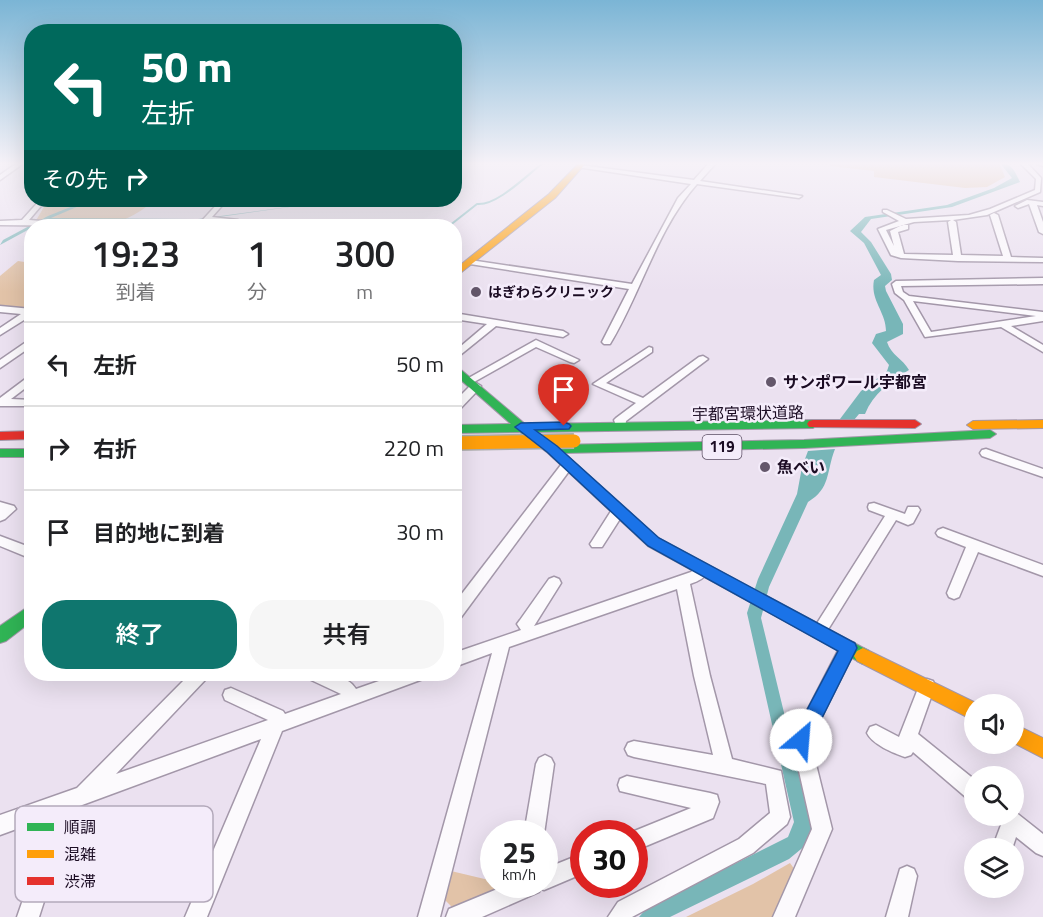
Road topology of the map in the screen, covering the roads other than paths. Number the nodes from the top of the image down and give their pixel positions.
1 (539, 206) edge
2 (677, 206) edge
3 (999, 206) edge
4 (1021, 206) edge
5 (1033, 206) edge
6 (37, 207) edge
7 (218, 207) edge
8 (885, 211) dead end
9 (994, 215) junction
10 (27, 219) edge
11 (207, 219) edge
12 (904, 221) junction
13 (24, 222) edge
14 (942, 222) junction
15 (952, 222) junction
16 (0, 224) edge
17 (1043, 232) edge
18 (902, 256) junction
19 (958, 259) junction
20 (1008, 260) junction
21 (1043, 260) edge
22 (470, 262) junction
23 (462, 268) edge
24 (1043, 281) edge
25 (634, 287) junction
26 (908, 298) junction
27 (964, 305) junction
28 (0, 309) edge
29 (24, 311) edge
30 (24, 316) edge
31 (1043, 316) edge
32 (462, 317) edge
33 (494, 322) junction
34 (1002, 324) junction
35 (979, 328) junction
36 (0, 332) edge
37 (563, 334) dead end
38 (607, 342) dead end
39 (24, 347) edge
40 (1043, 349) edge
41 (462, 350) edge
42 (649, 351) dead end
43 (703, 359) dead end
44 (574, 360) dead end
45 (0, 365) edge
46 (462, 374) edge
47 (24, 383) edge
48 (473, 383) junction
49 (462, 398) edge
50 (1, 402) edge
51 (644, 402) junction
52 (24, 403) edge
53 (1043, 424) edge
54 (621, 426) junction
55 (521, 427) junction
56 (462, 429) edge
57 (987, 429) junction
58 (1043, 433) edge
59 (24, 435) edge
60 (0, 436) edge
61 (462, 436) edge
62 (573, 437) junction
63 (462, 443) edge
64 (24, 444) edge
65 (0, 445) edge
66 (552, 449) junction
67 (0, 453) edge
68 (24, 453) edge
69 (462, 453) edge
70 (986, 453) dead end
71 (0, 462) edge
72 (24, 462) edge
73 (568, 464) junction
74 (1043, 473) edge
75 (0, 506) edge
76 (874, 507) dead end
77 (914, 510) dead end
78 (618, 511) junction
79 (893, 514) junction
80 (0, 516) edge
81 (943, 533) dead end
82 (0, 541) edge
83 (597, 544) dead end
84 (974, 545) junction
85 (24, 551) edge
86 (702, 570) junction
87 (1043, 571) edge
88 (679, 582) junction
89 (554, 583) dead end
90 (954, 593) dead end
91 (462, 605) edge
92 (24, 617) edge
93 (819, 632) junction
94 (530, 633) junction
95 (0, 636) edge
96 (503, 642) junction
97 (848, 648) junction
98 (462, 657) edge
99 (193, 681) edge
100 (330, 681) edge
101 (397, 681) edge
102 (927, 686) junction
103 (231, 695) dead end
104 (352, 697) junction
105 (964, 706) edge
106 (275, 726) junction
107 (876, 733) dead end
108 (908, 737) junction
109 (1024, 739) edge
110 (634, 749) dead end
111 (1043, 749) edge
112 (545, 764) dead end
113 (725, 766) junction
114 (964, 783) edge
115 (627, 785) dead end
116 (74, 799) junction
117 (54, 806) edge
118 (71, 806) edge
119 (15, 820) edge
120 (536, 820) edge
121 (0, 825) edge
122 (1018, 826) edge
123 (648, 835) edge
124 (1043, 846) edge
125 (213, 876) edge
126 (907, 876) dead end
127 (500, 898) edge
128 (34, 902) edge
129 (202, 902) edge
130 (625, 914) edge
131 (28, 917) edge
132 (196, 917) edge
133 (429, 917) edge
134 (457, 917) edge
135 (784, 917) edge
136 (897, 917) edge

1 - 22 main road
2 - 25 street
3 - 12 street
4 - 9 street
5 - 17 street
6 - 10 street
7 - 11 street
8 - 12 street
9 - 15 street
9 - 20 street
12 - 14 street
12 - 18 street
13 - 16 street
14 - 15 street
14 - 18 street
15 - 19 street
18 - 19 street
19 - 20 street
20 - 21 street
22 - 23 main road
22 - 25 street
24 - 26 street
25 - 38 street
26 - 27 street
26 - 35 street
27 - 31 street
27 - 35 street
28 - 29 street
30 - 36 street
31 - 34 street
32 - 33 street
33 - 37 street
33 - 41 street
34 - 35 street
34 - 40 street
39 - 45 street
42 - 51 street
43 - 51 street
44 - 48 street
46 - 48 main road
47 - 50 street
48 - 49 street
48 - 55 main road
50 - 52 street
51 - 54 street
53 - 57 main road, 宇都宮環状道路 / 119
54 - 55 main road, 119
54 - 57 main road, 119
55 - 56 main road, 119
55 - 66 main road
57 - 58 main road, 宇都宮環状道路 / 119
57 - 62 main road, 宇都宮環状道路 / 119
57 - 66 main road, 119
59 - 60 main road
61 - 62 main road, 宇都宮環状道路 / 119
62 - 63 main road, 宇都宮環状道路 / 119, bridge
64 - 65 main road
66 - 69 main road, 119
66 - 73 main road
67 - 68 main road
70 - 74 street
71 - 72 main road
73 - 78 main road
73 - 91 street
75 - 80 street
76 - 79 street
77 - 79 street
78 - 83 street
78 - 86 main road
79 - 93 street
81 - 84 street
82 - 85 street
84 - 87 street
84 - 90 street
86 - 88 street
86 - 93 main road
88 - 94 street
88 - 113 street
89 - 94 street
92 - 95 main road
93 - 97 main road
94 - 96 street
96 - 98 street
96 - 133 street
97 - 102 main road
97 - 135 street
99 - 116 street
100 - 104 street
101 - 104 street
102 - 105 main road
102 - 108 street
103 - 106 street
104 - 106 street
106 - 116 street
106 - 125 street
107 - 108 street
108 - 114 street
109 - 111 main road
110 - 113 street
112 - 120 street
113 - 130 street
115 - 123 street
116 - 117 street
116 - 118 street
119 - 121 street
122 - 124 street
126 - 136 street
127 - 134 street
128 - 131 street
129 - 132 street

